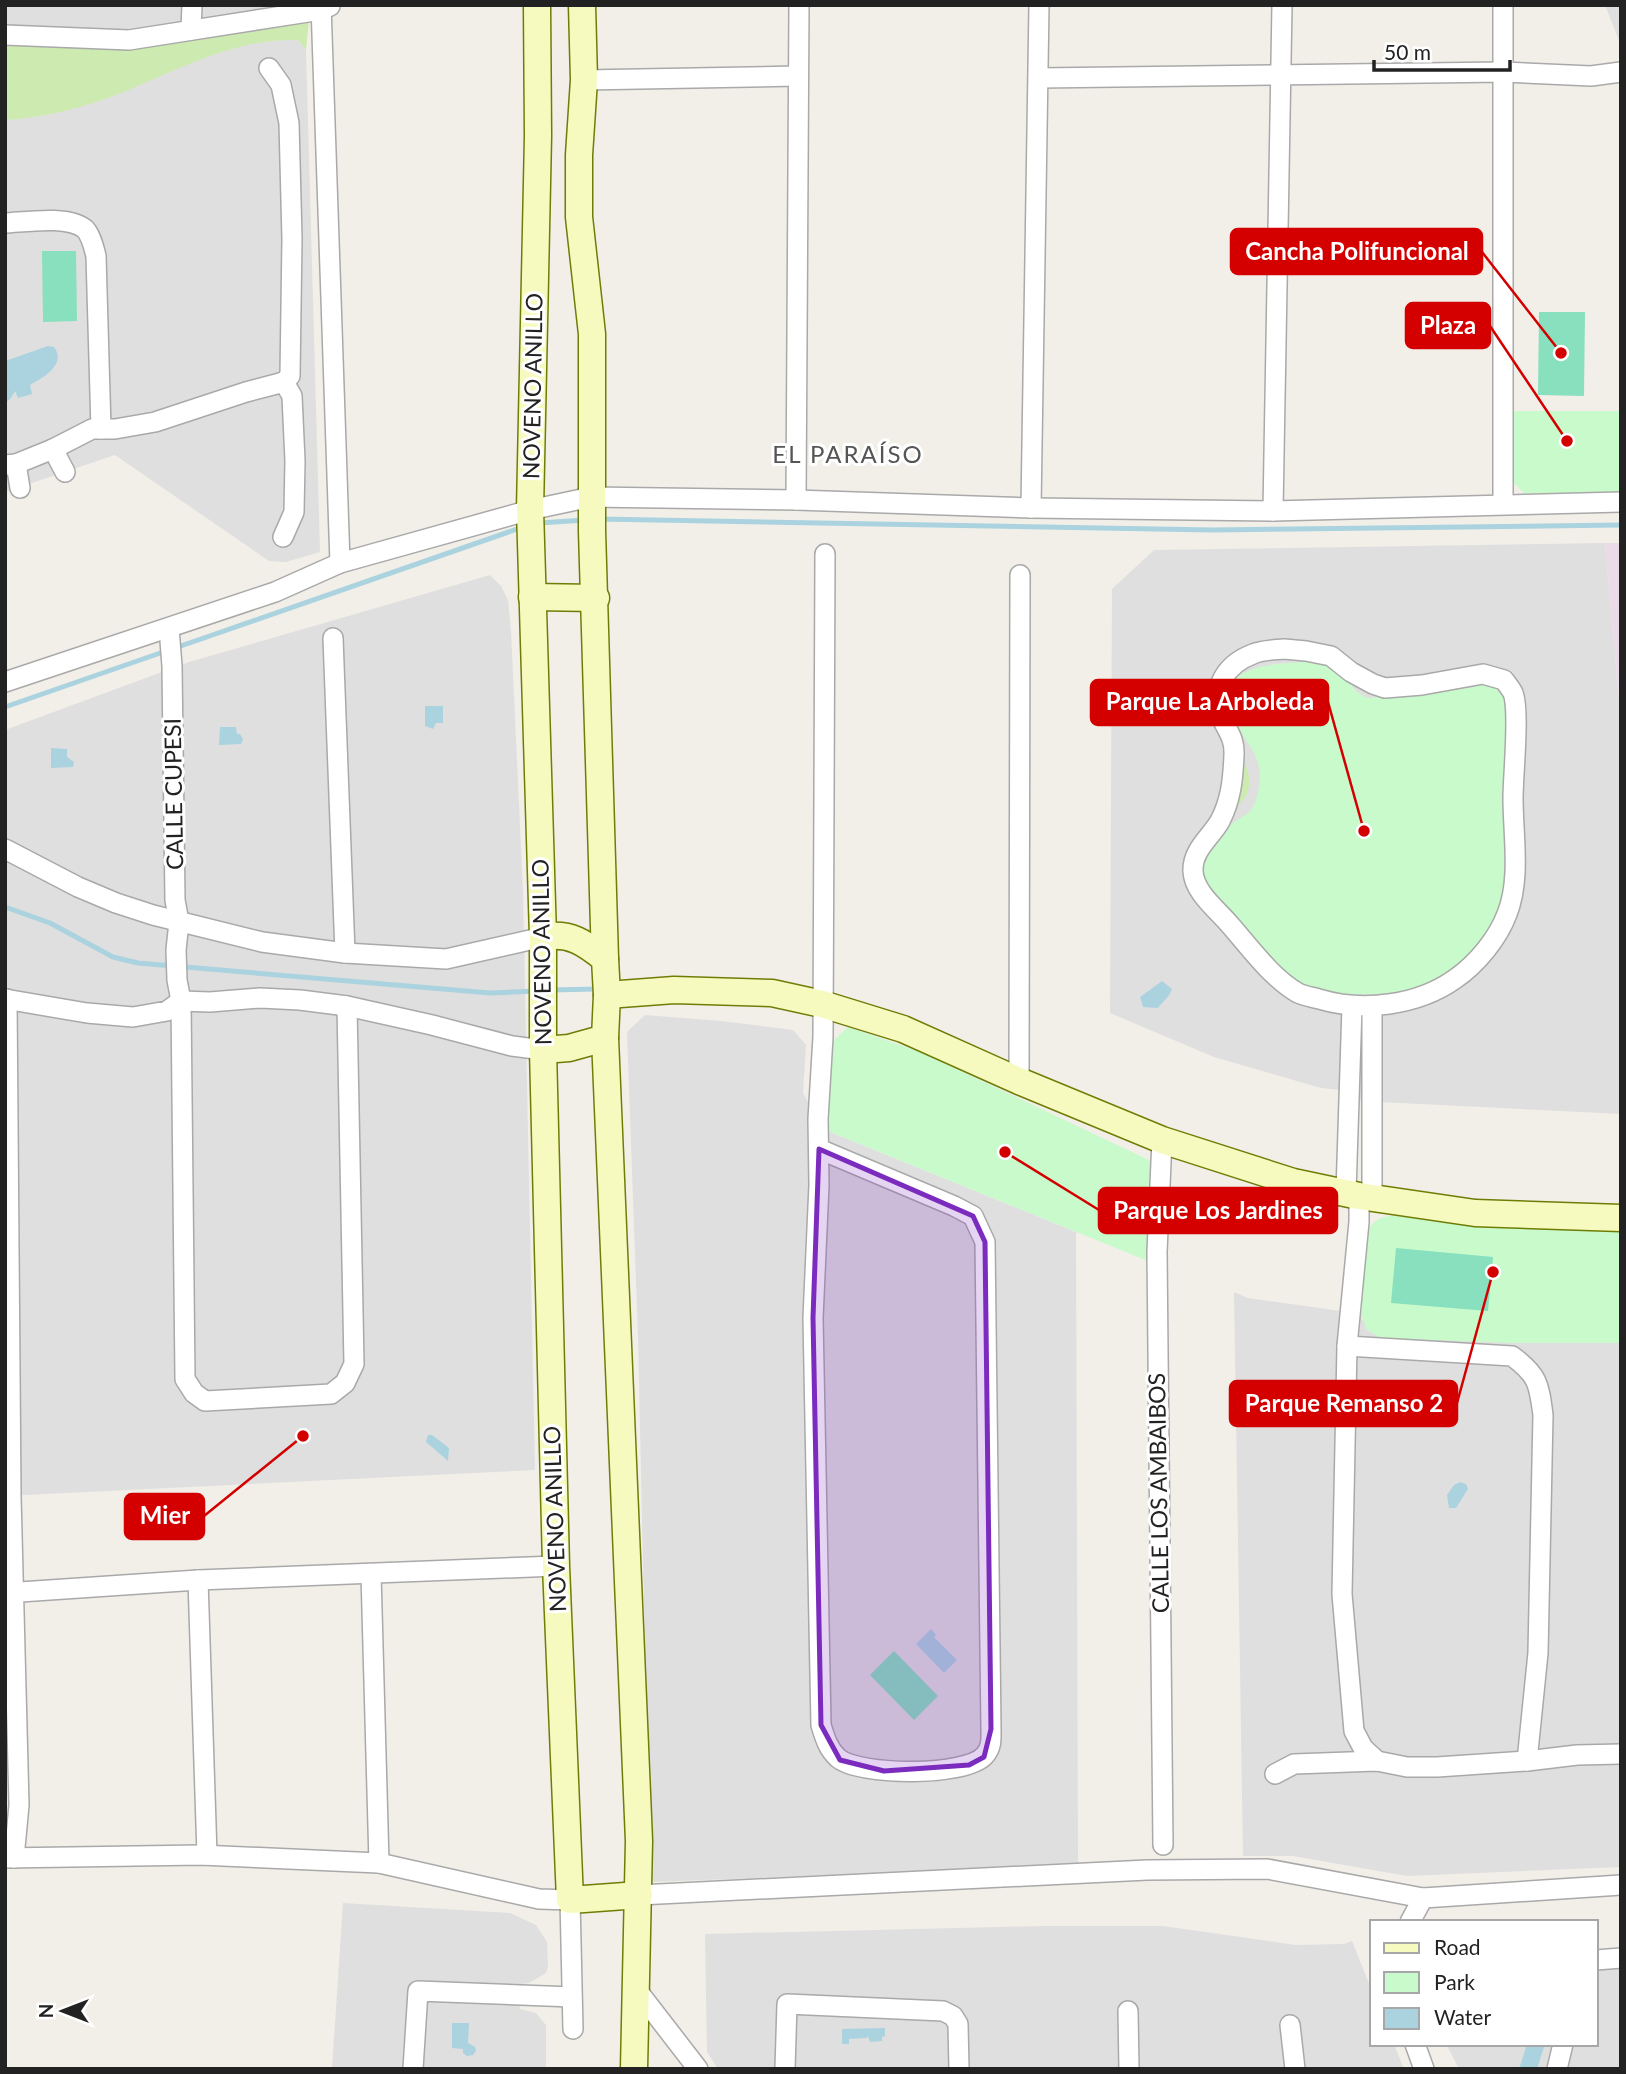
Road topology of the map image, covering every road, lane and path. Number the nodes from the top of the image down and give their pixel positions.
1 (192, 5) edge
2 (537, 5) edge
3 (582, 5) edge
4 (799, 5) edge
5 (1039, 5) edge
6 (1282, 5) edge
7 (1503, 5) edge
8 (324, 7) edge
9 (191, 30) junction
10 (5, 35) edge
11 (269, 68) dead end
12 (1503, 72) junction
13 (1621, 72) edge
14 (798, 76) junction
15 (1281, 76) junction
16 (1039, 78) junction
17 (584, 80) junction
18 (5, 223) edge
19 (284, 382) junction
20 (101, 429) junction
21 (53, 449) junction
22 (11, 465) edge
23 (65, 472) dead end
24 (20, 488) dead end
25 (796, 500) junction
26 (1621, 502) edge
27 (1503, 505) junction
28 (1031, 508) junction
29 (1273, 511) junction
30 (592, 513) junction
31 (530, 522) junction
32 (283, 537) dead end
33 (825, 554) dead end
34 (340, 563) junction
35 (1020, 575) dead end
36 (532, 597) junction
37 (596, 598) junction
38 (169, 628) junction
39 (333, 638) dead end
40 (5, 682) edge
41 (5, 849) edge
42 (179, 922) junction
43 (543, 937) junction
44 (345, 953) junction
45 (605, 959) junction
46 (607, 995) junction
47 (6, 999) edge
48 (181, 1001) junction
49 (822, 1004) junction
50 (347, 1006) junction
51 (1372, 1006) junction
52 (1352, 1007) junction
53 (606, 1038) junction
54 (543, 1050) junction
55 (1019, 1081) junction
56 (1162, 1140) junction
57 (818, 1149) junction
58 (1359, 1195) junction
59 (1621, 1218) edge
60 (1347, 1346) junction
61 (556, 1566) junction
62 (371, 1574) junction
63 (198, 1580) junction
64 (10, 1592) edge
65 (1621, 1754) edge
66 (1377, 1761) junction
67 (1527, 1762) junction
68 (1275, 1774) dead end
69 (1163, 1845) dead end
70 (207, 1855) junction
71 (10, 1858) edge
72 (379, 1863) junction
73 (1621, 1885) edge
74 (639, 1895) junction
75 (1423, 1898) junction
76 (570, 1899) junction
77 (1410, 1920) edge
78 (1621, 1958) edge
79 (1598, 1960) edge
80 (637, 1990) junction
81 (572, 1997) junction
82 (1128, 2011) dead end
83 (1290, 2025) dead end
84 (573, 2029) dead end
85 (1416, 2046) edge
86 (1563, 2046) edge
87 (413, 2069) edge
88 (634, 2069) edge
89 (698, 2069) edge
90 (785, 2069) edge
91 (959, 2069) edge
92 (1129, 2069) edge
93 (1295, 2069) edge
94 (1424, 2069) edge
95 (1557, 2069) edge

1 - 9 street
2 - 31 street, NOVENO ANILLO
3 - 17 street
4 - 14 street
5 - 16 street
6 - 15 street
7 - 12 street
8 - 9 street
8 - 34 street
9 - 10 street
11 - 19 street
12 - 13 street
12 - 15 street
12 - 27 street
14 - 17 street
14 - 25 street
15 - 16 street
15 - 29 street
16 - 28 street
17 - 30 street
18 - 20 street
19 - 20 street
19 - 32 street
20 - 21 street
21 - 22 street
21 - 23 street
22 - 24 street
25 - 28 street
25 - 30 street
26 - 27 street
27 - 29 street
28 - 29 street
30 - 31 street
30 - 37 street
31 - 34 street
31 - 36 street, NOVENO ANILLO
33 - 49 street
34 - 38 street
35 - 55 street
36 - 37 street
36 - 43 street, NOVENO ANILLO
37 - 45 street
38 - 40 street
38 - 42 street, CALLE CUPESI
39 - 44 street
41 - 42 street
42 - 44 street
42 - 48 street, CALLE CUPESI
43 - 44 street
43 - 45 street
43 - 54 street, NOVENO ANILLO
45 - 46 street
46 - 49 street
46 - 53 street
47 - 48 street
47 - 64 street
48 - 50 street
48 - 50 street, CALLE CUPESI
49 - 55 street
49 - 57 street
50 - 54 street
51 - 52 street
51 - 52 street
51 - 58 street
52 - 58 street
53 - 54 street
53 - 74 street
54 - 61 street, NOVENO ANILLO
55 - 56 street
56 - 58 street
56 - 69 street, CALLE LOS AMBAIBOS
57 - 57 street
58 - 59 street
58 - 60 street
60 - 66 street
60 - 67 street
61 - 62 street
61 - 76 street, NOVENO ANILLO
62 - 63 street
62 - 72 street
63 - 64 street
63 - 70 street
64 - 71 street
65 - 67 street
66 - 67 street
66 - 68 street
70 - 71 street
70 - 72 street
72 - 76 street
73 - 75 street
74 - 75 street
74 - 76 street
74 - 80 street
75 - 77 street
76 - 81 street
78 - 79 street
80 - 88 street
80 - 89 street
81 - 84 street
81 - 87 street
82 - 92 street
83 - 93 street
85 - 94 street
86 - 95 street
90 - 91 street

